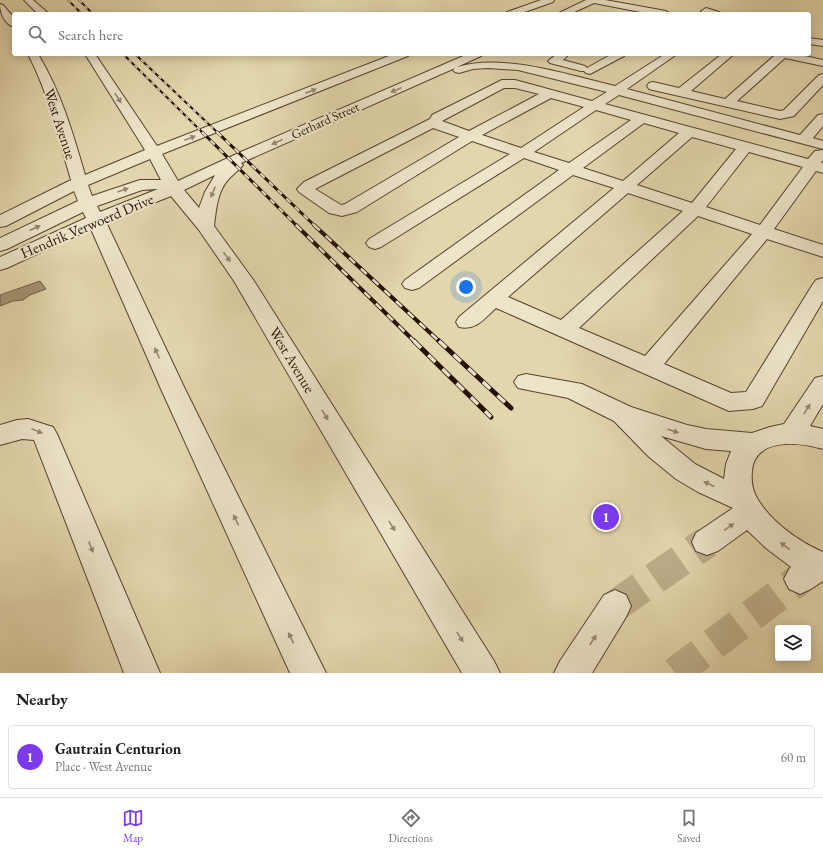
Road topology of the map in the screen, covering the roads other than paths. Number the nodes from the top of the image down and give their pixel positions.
1 (28, 0) edge
2 (550, 0) edge
3 (593, 0) edge
4 (0, 7) edge
5 (706, 11) dead end
6 (42, 12) edge
7 (516, 12) edge
8 (566, 12) edge
9 (656, 12) edge
10 (709, 12) edge
11 (12, 22) edge
12 (811, 40) edge
13 (823, 43) edge
14 (33, 56) edge
15 (91, 56) edge
16 (399, 56) edge
17 (473, 56) edge
18 (498, 56) edge
19 (561, 56) edge
20 (616, 56) edge
21 (668, 56) edge
22 (727, 56) edge
23 (780, 56) edge
24 (791, 56) edge
25 (823, 63) edge
26 (518, 67) junction
27 (590, 71) junction
28 (604, 74) dead end
29 (432, 75) junction
30 (823, 78) edge
31 (621, 83) junction
32 (682, 92) junction
33 (551, 93) junction
34 (728, 103) junction
35 (593, 105) junction
36 (642, 118) junction
37 (823, 118) edge
38 (435, 122) junction
39 (689, 132) junction
40 (471, 136) junction
41 (803, 140) junction
42 (823, 145) edge
43 (745, 147) junction
44 (823, 150) edge
45 (154, 152) junction
46 (524, 152) junction
47 (248, 154) junction
48 (817, 166) edge
49 (574, 169) junction
50 (78, 183) junction
51 (626, 186) junction
52 (174, 189) junction
53 (696, 209) junction
54 (91, 212) junction
55 (0, 222) edge
56 (204, 226) junction
57 (764, 231) junction
58 (375, 242) dead end
59 (0, 245) edge
60 (823, 251) edge
61 (0, 264) edge
62 (412, 284) dead end
63 (823, 284) edge
64 (494, 299) junction
65 (468, 322) dead end
66 (564, 329) junction
67 (649, 366) junction
68 (526, 382) dead end
69 (823, 384) edge
70 (622, 414) junction
71 (792, 434) junction
72 (0, 435) edge
73 (823, 439) edge
74 (753, 443) junction
75 (747, 506) junction
76 (707, 542) tunnel mouth
77 (814, 570) edge
78 (615, 606) tunnel mouth
79 (142, 673) edge
80 (308, 673) edge
81 (482, 673) edge
82 (572, 673) edge

1 - 6 street
2 - 7 street
3 - 8 street
3 - 9 street
4 - 11 street
5 - 10 street
12 - 13 street
14 - 50 street, West Avenue
15 -> 45 street, West Avenue
45 -> 16 street
17 - 29 street, Gerhard Street
18 - 26 street
19 - 27 street
20 - 27 street
21 - 31 street
22 - 32 street
23 - 34 street
24 - 25 street
26 - 29 street
26 - 31 street
27 - 28 street
29 -> 47 street, Gerhard Street
30 - 34 street
31 - 32 street
31 - 35 street
31 - 41 street
32 - 34 street
33 - 35 street
33 - 38 street
33 - 40 street
35 - 36 street
35 - 46 street
36 - 39 street
36 - 49 street
37 - 41 street
38 - 40 street
38 - 40 street
39 - 43 street
39 - 51 street
40 - 46 street
41 - 42 street
43 - 48 street
43 - 53 street
44 - 48 street
45 - 50 street
45 - 52 street, West Avenue
46 - 49 street
46 - 58 street
47 - 52 street, Gerhard Street
47 -> 56 street
48 - 57 street
49 - 51 street
49 - 62 street
50 - 54 street, West Avenue
50 - 55 street
51 - 53 street
51 - 64 street
52 - 54 street, Hendrik Verwoerd Drive
52 - 56 street, West Avenue
53 - 57 street
53 - 66 street
59 -> 54 street
54 - 61 street, Hendrik Verwoerd Drive
80 -> 54 street, West Avenue
56 -> 81 street, West Avenue
57 - 60 street
57 - 67 street
63 - 67 street
64 - 65 street
64 - 66 street
66 - 67 street
68 - 70 street
71 -> 69 street
70 -> 74 street
75 -> 70 street
71 - 73 street
71 - 74 street
72 -> 79 street
74 - 75 street
76 -> 75 street
77 -> 75 street
82 -> 78 street

